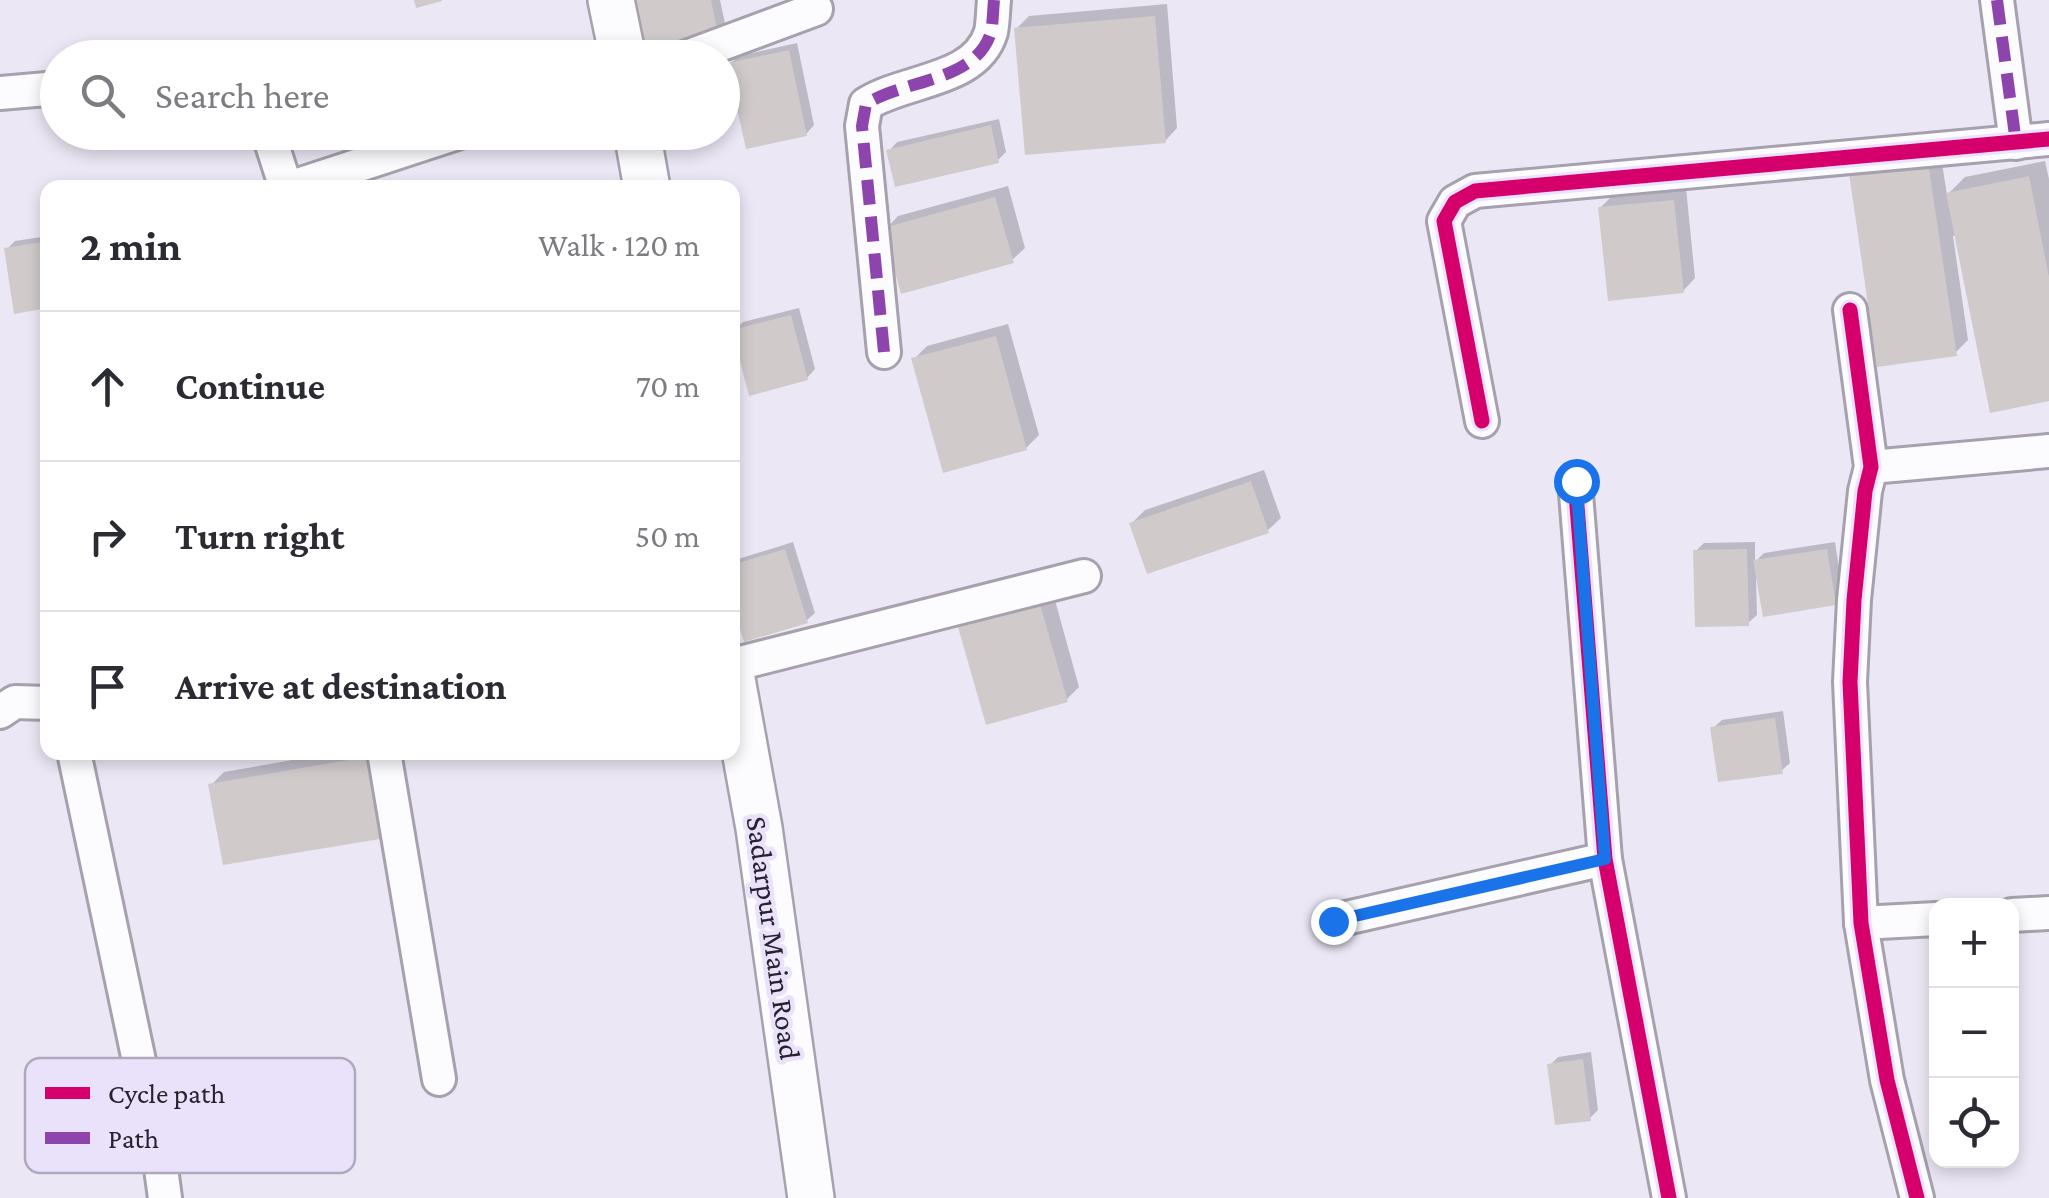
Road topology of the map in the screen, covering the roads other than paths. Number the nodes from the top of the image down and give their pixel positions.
1 (611, 0) edge
2 (994, 0) edge
3 (1997, 0) edge
4 (816, 9) dead end
5 (619, 40) edge
6 (732, 40) edge
7 (40, 90) edge
8 (0, 93) edge
9 (2049, 139) edge
10 (2016, 143) junction
11 (274, 150) edge
12 (405, 150) edge
13 (640, 150) edge
14 (285, 180) edge
15 (313, 180) edge
16 (646, 180) edge
17 (1850, 310) dead end
18 (884, 352) dead end
19 (1482, 421) dead end
20 (2049, 451) edge
21 (1872, 467) junction
22 (1576, 481) dead end
23 (1084, 576) dead end
24 (740, 663) edge
25 (40, 703) edge
26 (0, 712) edge
27 (740, 723) edge
28 (76, 760) edge
29 (385, 760) edge
30 (1605, 859) junction
31 (2049, 913) edge
32 (2019, 915) edge
33 (1929, 919) edge
34 (1333, 921) dead end
35 (1861, 923) junction
36 (138, 1058) edge
37 (439, 1079) dead end
38 (162, 1173) edge
39 (165, 1198) edge
40 (811, 1198) edge
41 (1670, 1198) edge
42 (1918, 1198) edge

1 - 5 street
2 - 18 street
3 - 10 street
4 - 6 street
7 - 8 street
9 - 10 street
10 - 19 street
11 - 14 street
12 - 15 street
13 - 16 street
17 - 21 street
20 - 21 street
21 - 35 street
22 - 30 street
23 - 24 street
25 - 26 street
27 - 40 street, Sadarpur Main Road
28 - 36 street
29 - 37 street
30 - 34 street
30 - 41 street
31 - 32 street
33 - 35 street
35 - 42 street
38 - 39 street

